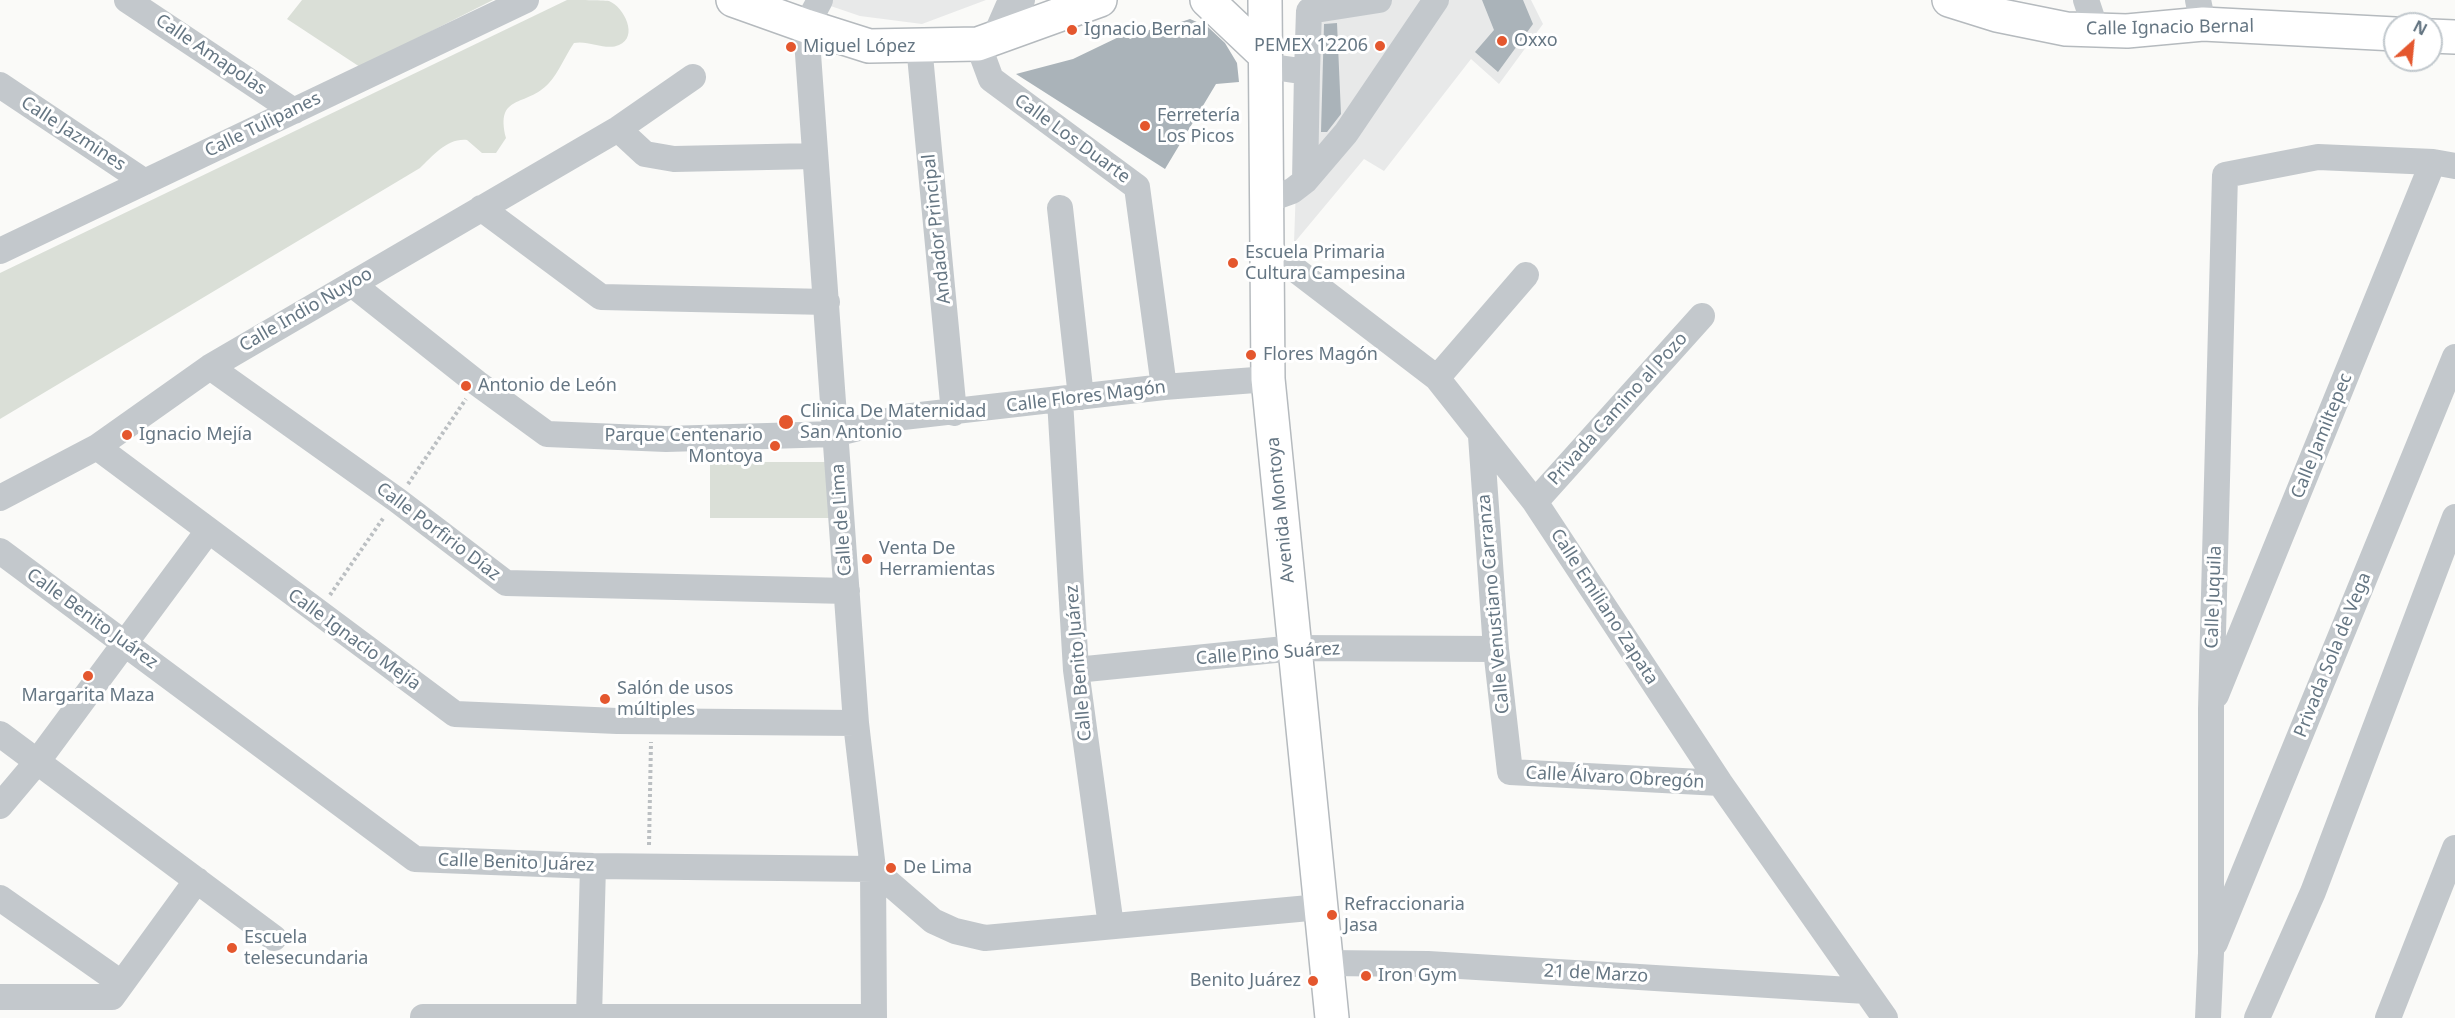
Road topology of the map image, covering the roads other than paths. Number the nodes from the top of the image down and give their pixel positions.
1 (127, 0) edge
2 (526, 0) edge
3 (733, 0) edge
4 (1022, 0) edge
5 (1207, 0) edge
6 (1379, 0) edge
7 (1436, 0) edge
8 (1949, 0) edge
9 (1094, 1) edge
10 (1267, 4) edge
11 (1310, 6) edge
12 (2201, 12) edge
13 (813, 13) edge
14 (2091, 15) edge
15 (2383, 33) edge
16 (986, 42) junction
17 (919, 45) junction
18 (1266, 61) junction
19 (1307, 72) junction
20 (693, 77) dead end
21 (0, 86) edge
22 (294, 111) junction
23 (618, 129) junction
24 (814, 156) junction
25 (2444, 164) edge
26 (1305, 181) junction
27 (145, 182) junction
28 (1267, 200) junction
29 (481, 208) junction
30 (1060, 208) dead end
31 (1268, 248) junction
32 (0, 251) edge
33 (1526, 275) dead end
34 (352, 284) junction
35 (827, 302) junction
36 (1702, 316) dead end
37 (2455, 357) edge
38 (210, 367) junction
39 (1437, 378) junction
40 (1268, 379) junction
41 (1164, 387) junction
42 (1071, 398) junction
43 (954, 413) junction
44 (835, 434) junction
45 (1481, 436) junction
46 (97, 447) junction
47 (0, 498) edge
48 (1535, 502) junction
49 (2455, 517) edge
50 (208, 531) junction
51 (0, 551) edge
52 (847, 591) junction
53 (125, 643) junction
54 (1295, 648) junction
55 (1496, 649) junction
56 (1076, 670) junction
57 (2211, 709) junction
58 (856, 723) junction
59 (0, 734) edge
60 (37, 762) junction
61 (1510, 772) joint
62 (1720, 783) junction
63 (0, 806) edge
64 (2455, 848) edge
65 (593, 866) junction
66 (873, 869) junction
67 (197, 880) junction
68 (0, 898) edge
69 (1320, 907) junction
70 (1111, 926) junction
71 (274, 938) dead end
72 (2211, 953) junction
73 (1325, 963) junction
74 (121, 983) junction
75 (1866, 990) junction
76 (0, 997) edge
77 (423, 1017) edge
78 (589, 1017) edge
79 (874, 1018) edge
80 (1332, 1018) edge
81 (1885, 1018) edge
82 (2208, 1018) edge
83 (2257, 1018) edge
84 (2388, 1018) edge

1 - 22 street, Calle Amapolas
2 - 22 street, Calle Tulipanes
3 - 13 main road
4 - 16 street
5 - 18 main road
6 - 11 street
7 - 26 street
8 - 14 main road, Calle Ignacio Bernal
9 - 16 main road
10 - 18 main road, Avenida Montoya
11 - 19 street
12 - 14 main road, Calle Ignacio Bernal
12 - 15 main road, Calle Ignacio Bernal
13 - 17 main road
13 - 24 street, Calle de Lima
16 - 17 main road
16 - 41 street, Calle Los Duarte
17 - 43 street, Andador Principal
18 - 19 street
18 - 28 main road, Avenida Montoya
19 - 26 street
20 - 23 street, Calle Indio Nuyoo
21 - 27 street, Calle Jazmines
22 - 27 street, Calle Tulipanes
23 - 24 street
23 - 29 street, Calle Indio Nuyoo
24 - 35 street, Calle de Lima
25 - 57 street, Calle Jamiltepec
25 - 57 street, Calle Juquila
26 - 28 street
27 - 32 street, Calle Tulipanes
28 - 31 main road, Avenida Montoya
29 - 34 street, Calle Indio Nuyoo
29 - 35 street
30 - 42 street, Calle Benito Juárez
31 - 39 street, Calle Emiliano Zapata
31 - 40 main road, Avenida Montoya
33 - 39 street
34 - 38 street, Calle Indio Nuyoo
34 - 44 street, Calle Flores Magón
35 - 44 street, Calle de Lima
36 - 48 street, Privada Camino al Pozo
37 - 72 street, Privada Sola de Vega
38 - 46 street, Calle Indio Nuyoo
38 - 52 street, Calle Porfirio Díaz
39 - 45 street, Calle Emiliano Zapata
40 - 41 street, Calle Flores Magón
40 - 54 main road, Avenida Montoya
41 - 42 street, Calle Flores Magón
42 - 43 street, Calle Flores Magón
42 - 56 street, Calle Benito Juárez
43 - 44 street, Calle Flores Magón
44 - 52 street, Calle de Lima
45 - 48 street, Calle Emiliano Zapata
45 - 55 street, Calle Venustiano Carranza
46 - 47 street, Calle Indio Nuyoo
46 - 50 street, Calle Ignacio Mejía
48 - 62 street, Calle Emiliano Zapata
49 - 83 street
50 - 53 street
50 - 58 street, Calle Ignacio Mejía
51 - 53 street, Calle Benito Juárez
52 - 58 street, Calle de Lima
53 - 60 street
53 - 65 street, Calle Benito Juárez
54 - 55 street, Calle Pino Suárez
54 - 56 street, Calle Pino Suárez
54 - 69 main road, Avenida Montoya
55 - 61 street, Calle Venustiano Carranza
56 - 70 street, Calle Benito Juárez
57 - 72 street, Calle Juquila
58 - 66 street, Calle de Lima
59 - 60 street
60 - 63 street
60 - 67 street
61 - 62 street, Calle Álvaro Obregón
62 - 75 street, Calle Emiliano Zapata
64 - 84 street
65 - 66 street, Calle Benito Juárez
65 - 78 street
66 - 70 street
66 - 79 street, Calle de Lima
67 - 71 street
67 - 74 street
68 - 74 street
69 - 70 street
69 - 73 main road, Avenida Montoya
72 - 82 street, Calle Juquila
73 - 75 street, 21 de Marzo
73 - 80 main road, Avenida Montoya
74 - 76 street
75 - 81 street, Calle Emiliano Zapata
77 - 78 street
78 - 79 street

